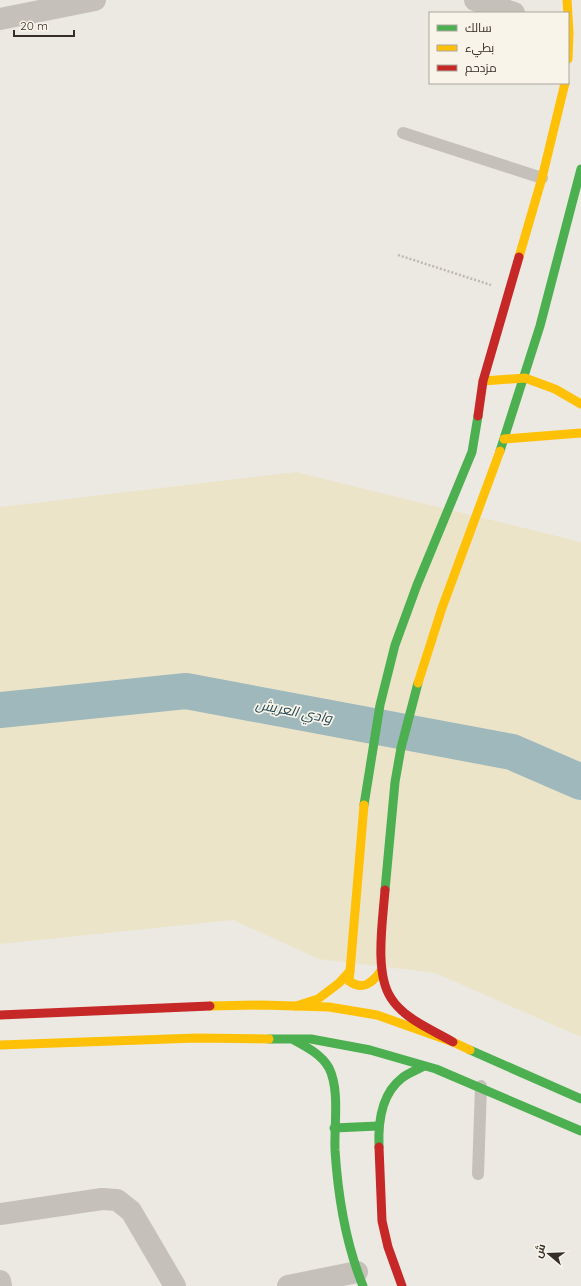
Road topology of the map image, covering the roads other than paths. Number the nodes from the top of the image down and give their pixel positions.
1 (95, 0) edge
2 (475, 0) edge
3 (567, 0) edge
4 (511, 12) edge
5 (0, 19) edge
6 (573, 34) edge
7 (569, 54) edge
8 (565, 84) edge
9 (403, 133) dead end
10 (581, 169) edge
11 (542, 178) junction
12 (525, 378) junction
13 (483, 381) junction
14 (581, 404) edge
15 (581, 433) edge
16 (504, 439) junction
17 (382, 967) junction
18 (350, 971) junction
19 (296, 1006) junction
20 (0, 1015) edge
21 (291, 1038) junction
22 (453, 1042) junction
23 (0, 1045) edge
24 (424, 1066) junction
25 (481, 1086) junction
26 (581, 1099) edge
27 (378, 1126) junction
28 (334, 1128) junction
29 (581, 1131) edge
30 (478, 1174) dead end
31 (0, 1214) edge
32 (360, 1279) edge
33 (0, 1281) edge
34 (1, 1286) edge
35 (175, 1286) edge
36 (288, 1286) edge
37 (402, 1286) edge

1 - 5 street
2 - 4 street
3 - 6 street
6 - 7 street
8 - 11 street
9 - 11 lane
10 - 12 street
11 - 13 street
12 - 13 street
12 - 14 street
12 - 16 street
13 - 18 street
15 - 16 street
16 - 17 street
17 - 18 street
17 - 22 street
18 - 19 street
19 - 20 street
19 - 22 street
21 - 23 street
21 - 24 street
21 - 28 street
22 - 26 street
24 - 25 street
24 - 27 street
25 - 29 street
25 - 30 lane
27 - 28 street
27 - 37 street
28 - 32 street
31 - 35 street
32 - 36 street
33 - 34 street

